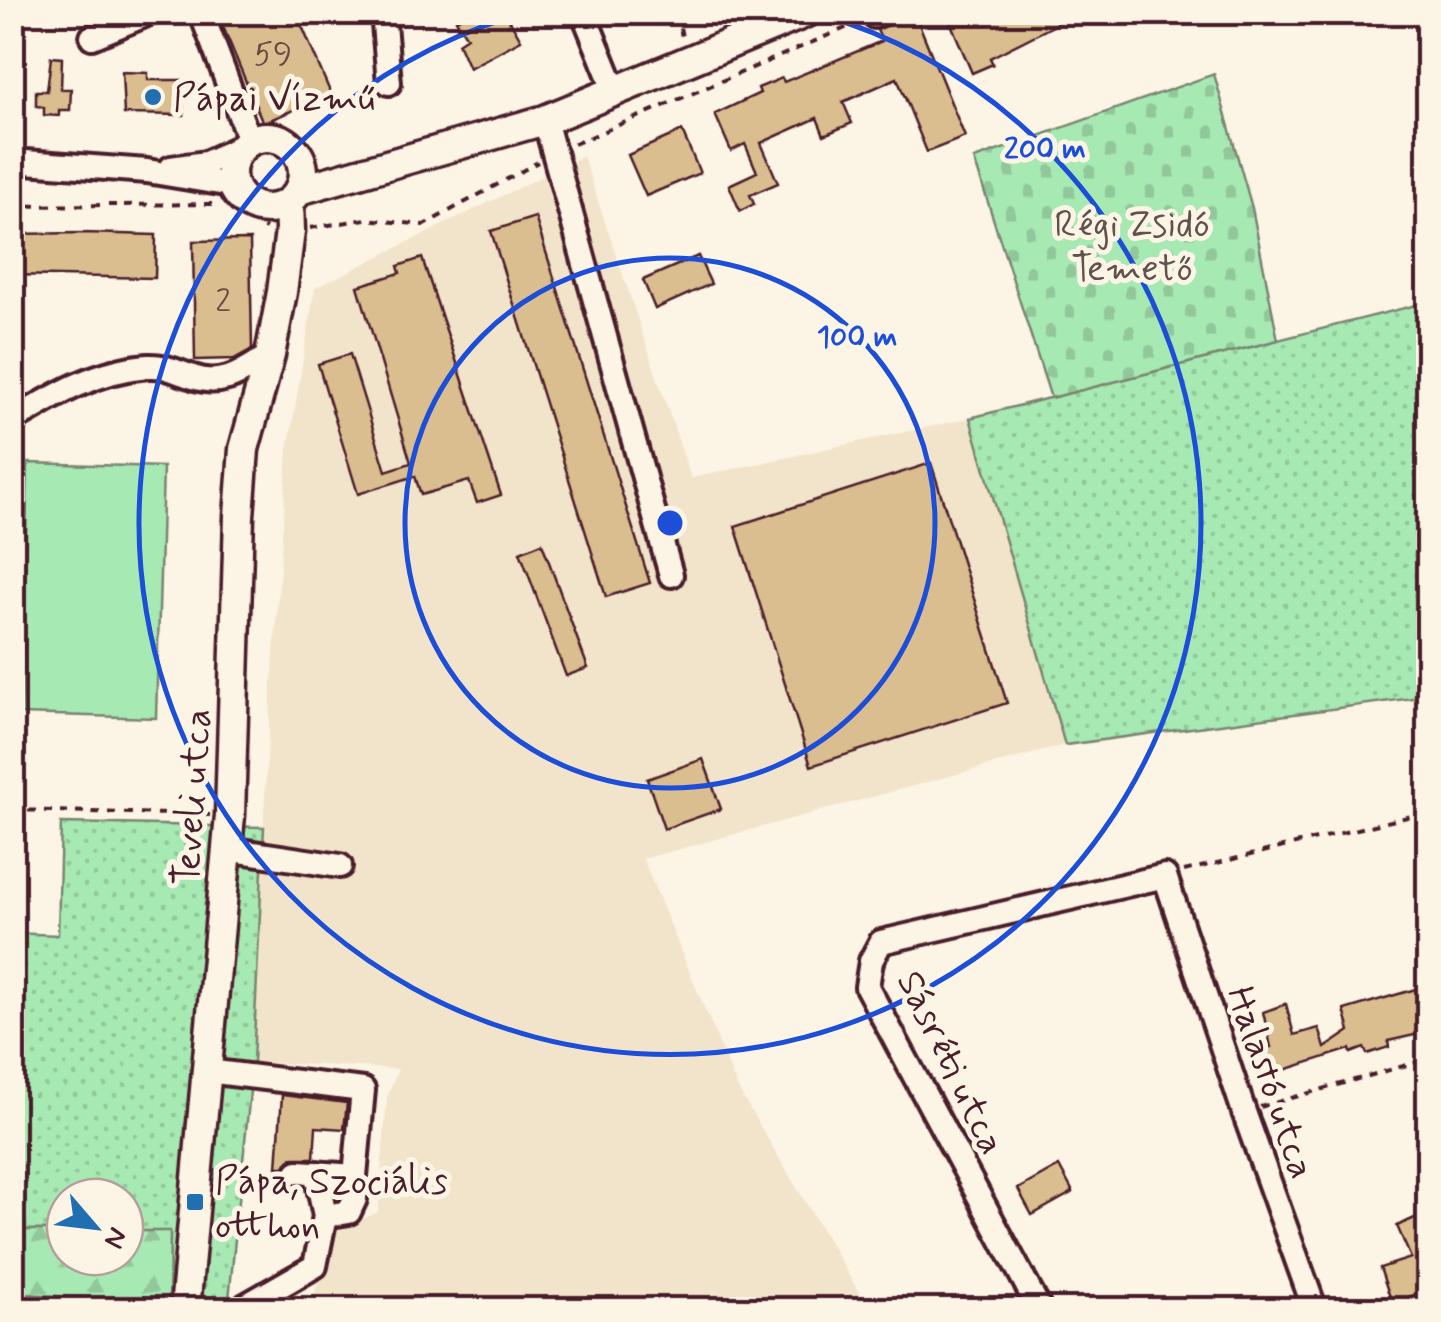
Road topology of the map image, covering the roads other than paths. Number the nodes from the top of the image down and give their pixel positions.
1 (152, 12) edge
2 (202, 12) edge
3 (383, 12) edge
4 (582, 12) edge
5 (807, 12) edge
6 (92, 38) dead end
7 (390, 83) dead end
8 (615, 91) junction
9 (545, 120) junction
10 (246, 144) junction
11 (298, 154) junction
12 (12, 160) edge
13 (405, 161) junction
14 (147, 171) junction
15 (294, 196) junction
16 (244, 198) junction
17 (282, 292) junction
18 (270, 355) junction
19 (12, 421) edge
20 (671, 576) dead end
21 (226, 849) junction
22 (340, 866) dead end
23 (1164, 876) joint
24 (207, 1071) junction
25 (355, 1176) junction
26 (325, 1216) junction
27 (184, 1310) edge
28 (238, 1310) edge
29 (1040, 1310) edge
30 (1315, 1310) edge

1 - 6 street
2 - 10 street
3 - 7 street
4 - 8 street
5 - 8 main road
8 - 9 main road
9 - 13 main road
9 - 20 street
10 - 11 main road
10 - 14 street
10 - 16 main road
11 - 13 main road
11 - 15 main road
12 - 14 street
13 - 15 main road
14 - 16 street
15 - 16 main road
15 - 17 main road, Teveli utca
16 - 17 main road, Teveli utca
17 - 18 main road, Teveli utca
18 - 19 street
18 - 21 main road, Teveli utca
21 - 22 street
21 - 24 main road, Teveli utca
23 - 29 street, Sásréti utca
23 - 30 street, Halastó utca
24 - 25 street
24 - 27 main road, Teveli utca
25 - 26 street
25 - 26 street
26 - 28 street

